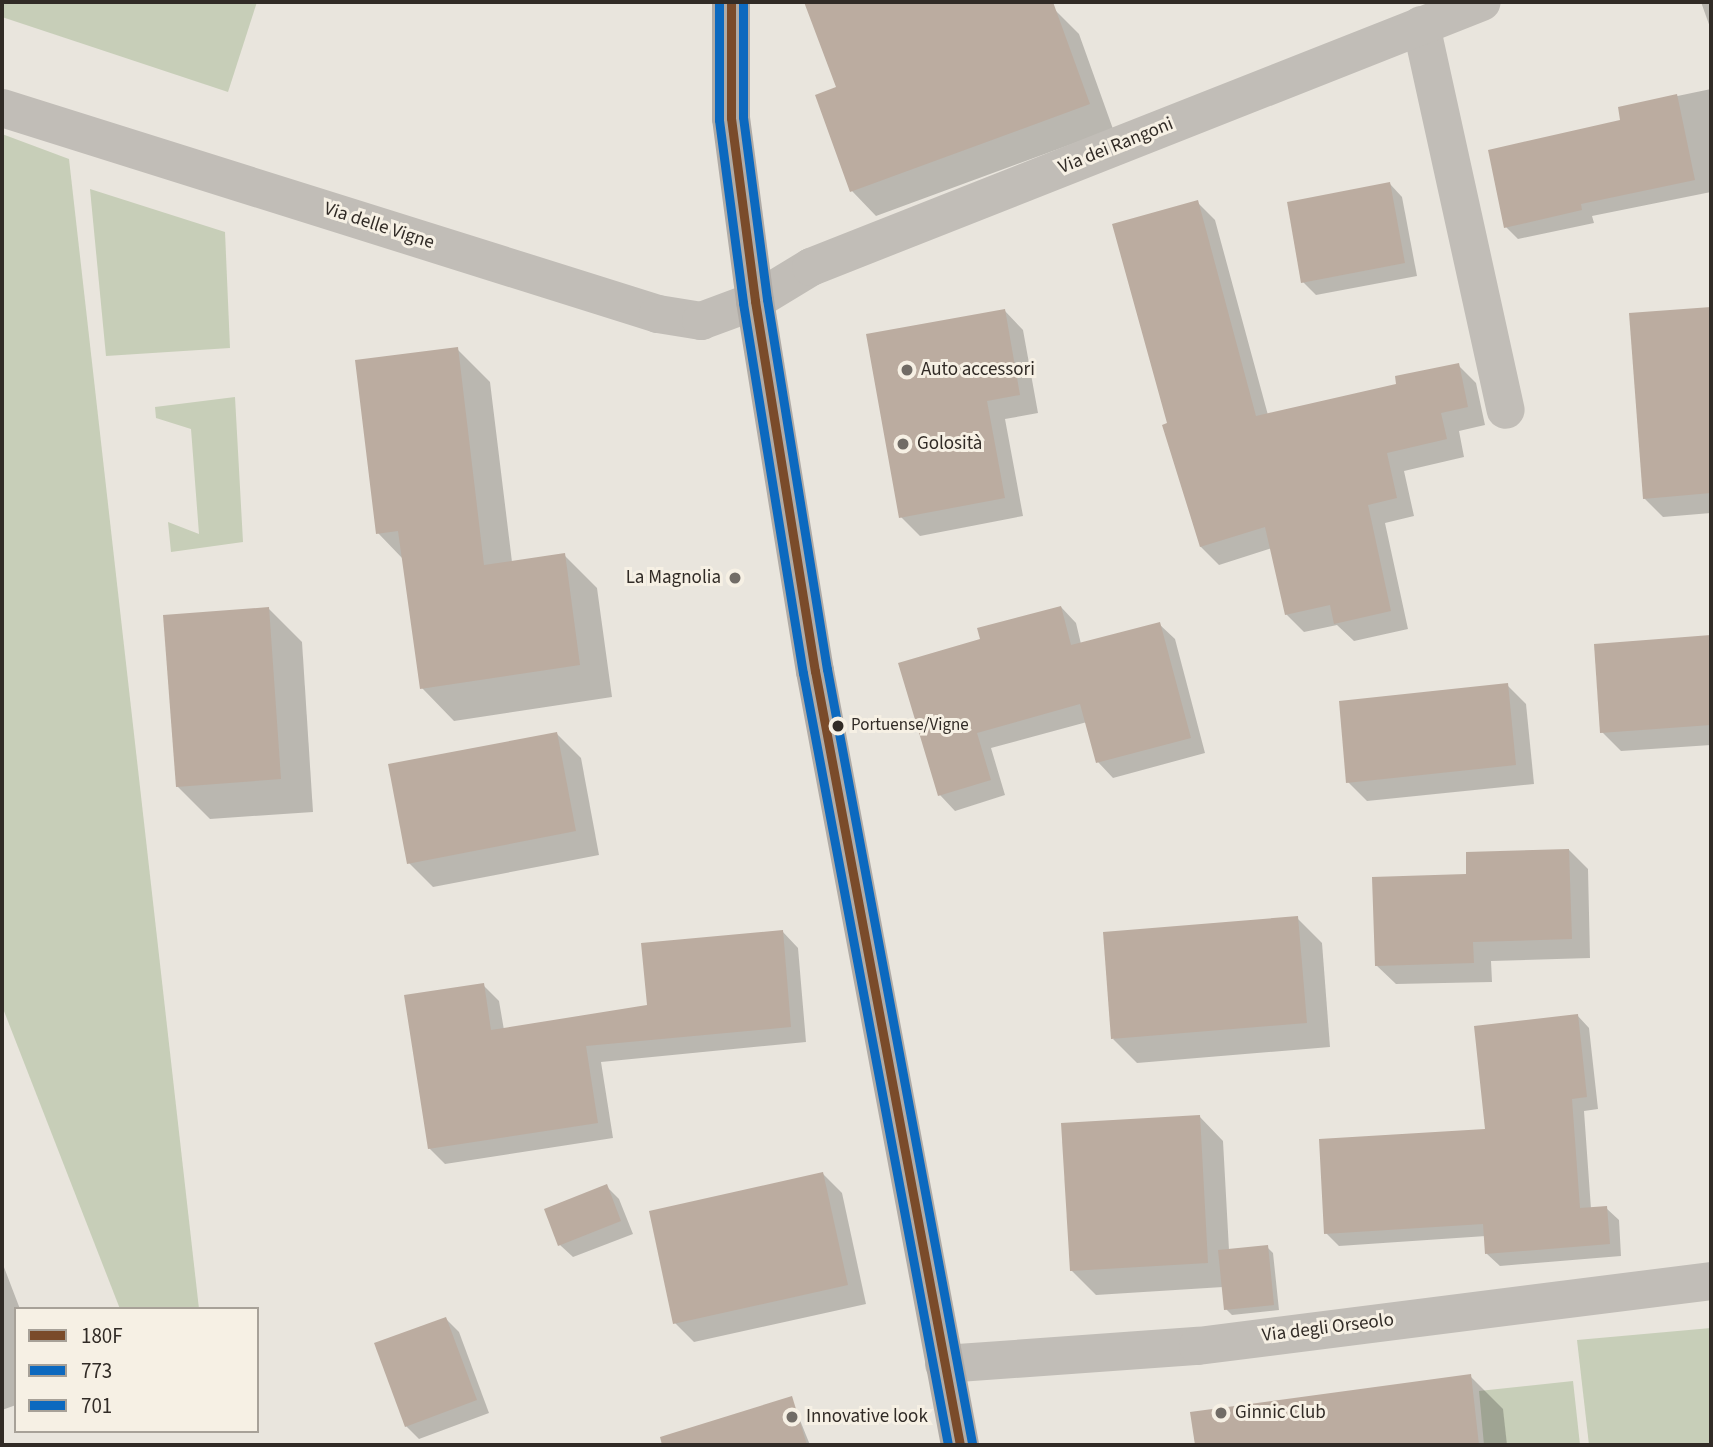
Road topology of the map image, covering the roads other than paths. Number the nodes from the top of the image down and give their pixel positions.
1 (731, 2) edge
2 (1482, 2) edge
3 (1420, 25) junction
4 (2, 108) edge
5 (755, 301) junction
6 (1506, 410) dead end
7 (1711, 1280) edge
8 (944, 1364) junction
9 (960, 1445) edge

1 - 5 main road
2 - 3 street, Via dei Rangoni
3 - 5 street, Via dei Rangoni
3 - 6 street
4 - 5 street, Via delle Vigne
5 - 8 main road
7 - 8 street, Via degli Orseolo
8 - 9 main road

